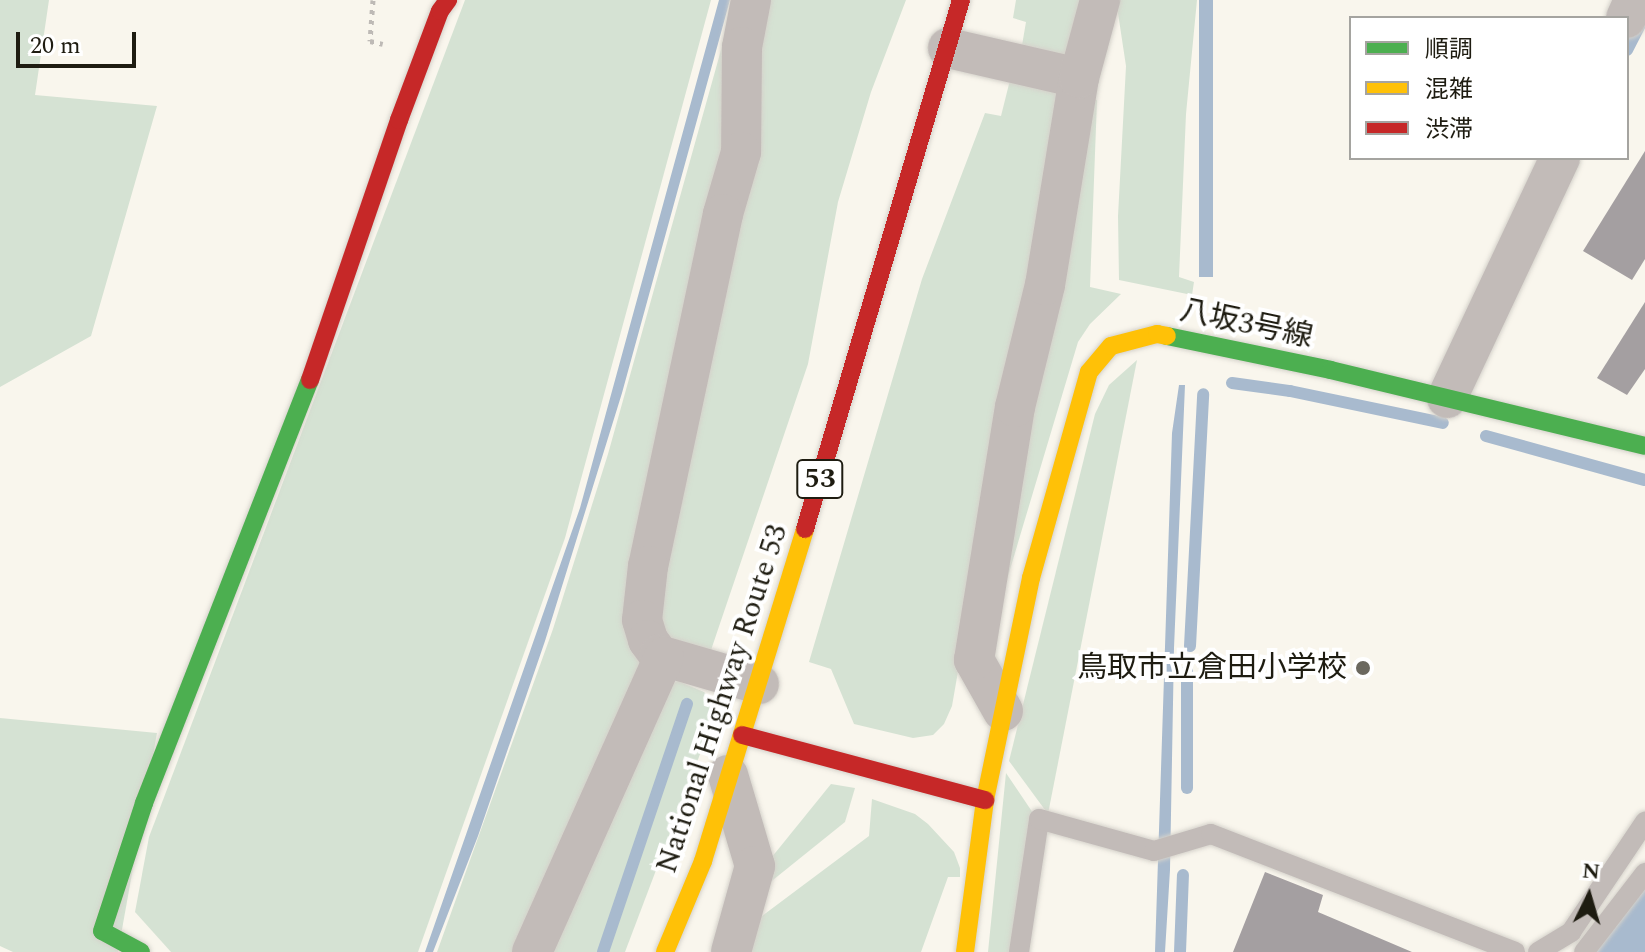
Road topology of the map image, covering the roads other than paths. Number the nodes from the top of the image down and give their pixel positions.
1 (448, 0) edge
2 (751, 0) edge
3 (961, 0) edge
4 (1100, 0) edge
5 (948, 48) junction
6 (1079, 78) junction
7 (1559, 160) edge
8 (1447, 398) junction
9 (1645, 446) edge
10 (664, 657) junction
11 (759, 684) junction
12 (1003, 711) junction
13 (742, 735) junction
14 (728, 775) junction
15 (985, 800) junction
16 (1645, 822) edge
17 (1645, 873) edge
18 (141, 952) edge
19 (532, 952) edge
20 (665, 952) edge
21 (731, 952) edge
22 (965, 952) edge
23 (1019, 952) edge
24 (1515, 952) edge
25 (1538, 952) edge
26 (1584, 952) edge

1 - 18 main road
2 - 10 street
3 - 5 main road, National Highway Route 53 / 53
4 - 6 street
5 - 6 street
5 - 11 main road, National Highway Route 53 / 53
6 - 12 street
7 - 8 street
8 - 9 main road, 八坂3号線
8 - 12 main road, 八坂3号線
10 - 11 street
10 - 19 street
11 - 13 main road, National Highway Route 53 / 53
12 - 15 main road, 八坂3号線
13 - 14 main road, National Highway Route 53 / 53
13 - 15 main road
14 - 20 main road, National Highway Route 53 / 53
14 - 21 street
15 - 22 main road, 八坂3号線
16 - 25 lane
17 - 26 lane
23 - 24 lane

